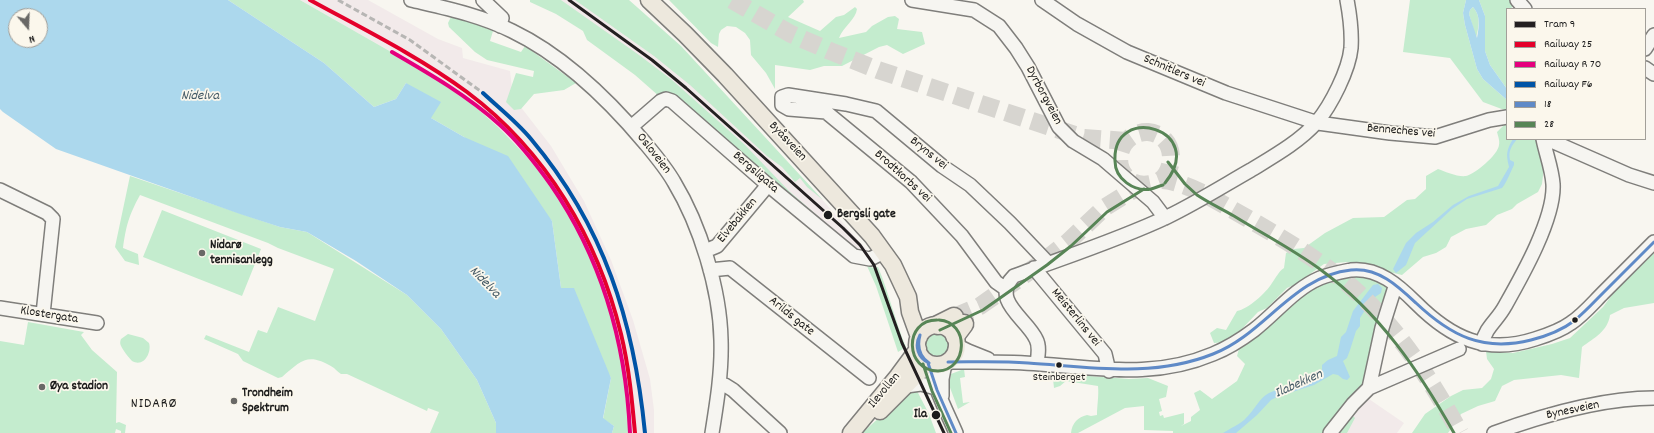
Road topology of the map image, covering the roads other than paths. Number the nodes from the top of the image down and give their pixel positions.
1 (410, 0) edge
2 (483, 0) edge
3 (649, 0) edge
4 (912, 0) edge
5 (1042, 0) edge
6 (1347, 0) edge
7 (1517, 0) edge
8 (1524, 8) edge
9 (500, 26) junction
10 (1654, 35) edge
11 (1646, 47) edge
12 (782, 97) joint
13 (1506, 117) edge
14 (1316, 122) junction
15 (631, 127) junction
16 (1543, 140) edge
17 (1549, 140) edge
18 (1654, 183) edge
19 (768, 185) junction
20 (0, 190) edge
21 (1165, 218) junction
22 (1654, 242) edge
23 (705, 252) junction
24 (884, 252) junction
25 (1048, 263) junction
26 (1034, 268) junction
27 (710, 270) junction
28 (1006, 289) junction
29 (1392, 295) dead end
30 (908, 297) junction
31 (0, 308) edge
32 (43, 314) junction
33 (98, 323) dead end
34 (934, 325) junction
35 (958, 331) junction
36 (918, 343) junction
37 (1482, 344) junction
38 (1459, 349) dead end
39 (995, 362) junction
40 (928, 363) junction
41 (946, 363) junction
42 (1037, 363) junction
43 (1109, 371) junction
44 (869, 378) dead end
45 (720, 384) junction
46 (906, 386) junction
47 (1368, 388) junction
48 (939, 393) junction
49 (1654, 398) edge
50 (712, 433) edge
51 (780, 433) edge
52 (851, 433) edge
53 (855, 433) edge
54 (956, 433) edge
55 (1330, 433) edge
56 (1494, 433) edge

1 - 9 street, Osloveien
2 - 9 street
3 - 24 main road, Byåsveien
4 - 21 street, Dyrborgveien
5 - 14 street, Schnitlers vei
6 - 14 street
7 - 8 street
9 - 15 street, Osloveien
10 - 11 street
12 - 25 street, Bryns vei
12 - 28 street, Brodtkorbs vei
13 - 14 street, Benneches vei
14 - 21 street
15 - 19 street, Bergsligata
15 - 23 street, Osloveien
16 - 37 street
17 - 18 street
19 - 23 street, Elvebakken
19 - 24 street, Bergsligata
20 - 32 street
21 - 25 street
22 - 37 street
23 - 27 street, Osloveien
24 - 30 main road, Byåsveien
25 - 26 street
26 - 28 street
26 - 43 street, Meisterlins vei
27 - 44 street, Arilds gate
27 - 45 street, Osloveien
28 - 42 street
29 - 47 street
30 - 34 main road, Byåsveien
30 - 36 main road, Byåsveien
31 - 32 street, Klostergata
32 - 33 street, Klostergata
34 - 35 highway
34 - 36 main road
35 - 39 street
35 - 41 main road
36 - 40 main road
36 - 52 main road, Ilevollen
37 - 43 street
38 - 47 street
39 - 41 street
39 - 42 street
40 - 41 main road
40 - 46 main road, Ilevollen
40 - 48 street
41 - 48 street
42 - 43 street
45 - 50 street, Osloveien
45 - 51 street
46 - 48 street
46 - 53 main road, Ilevollen
47 - 55 street
48 - 54 street
49 - 56 street, Bynesveien

